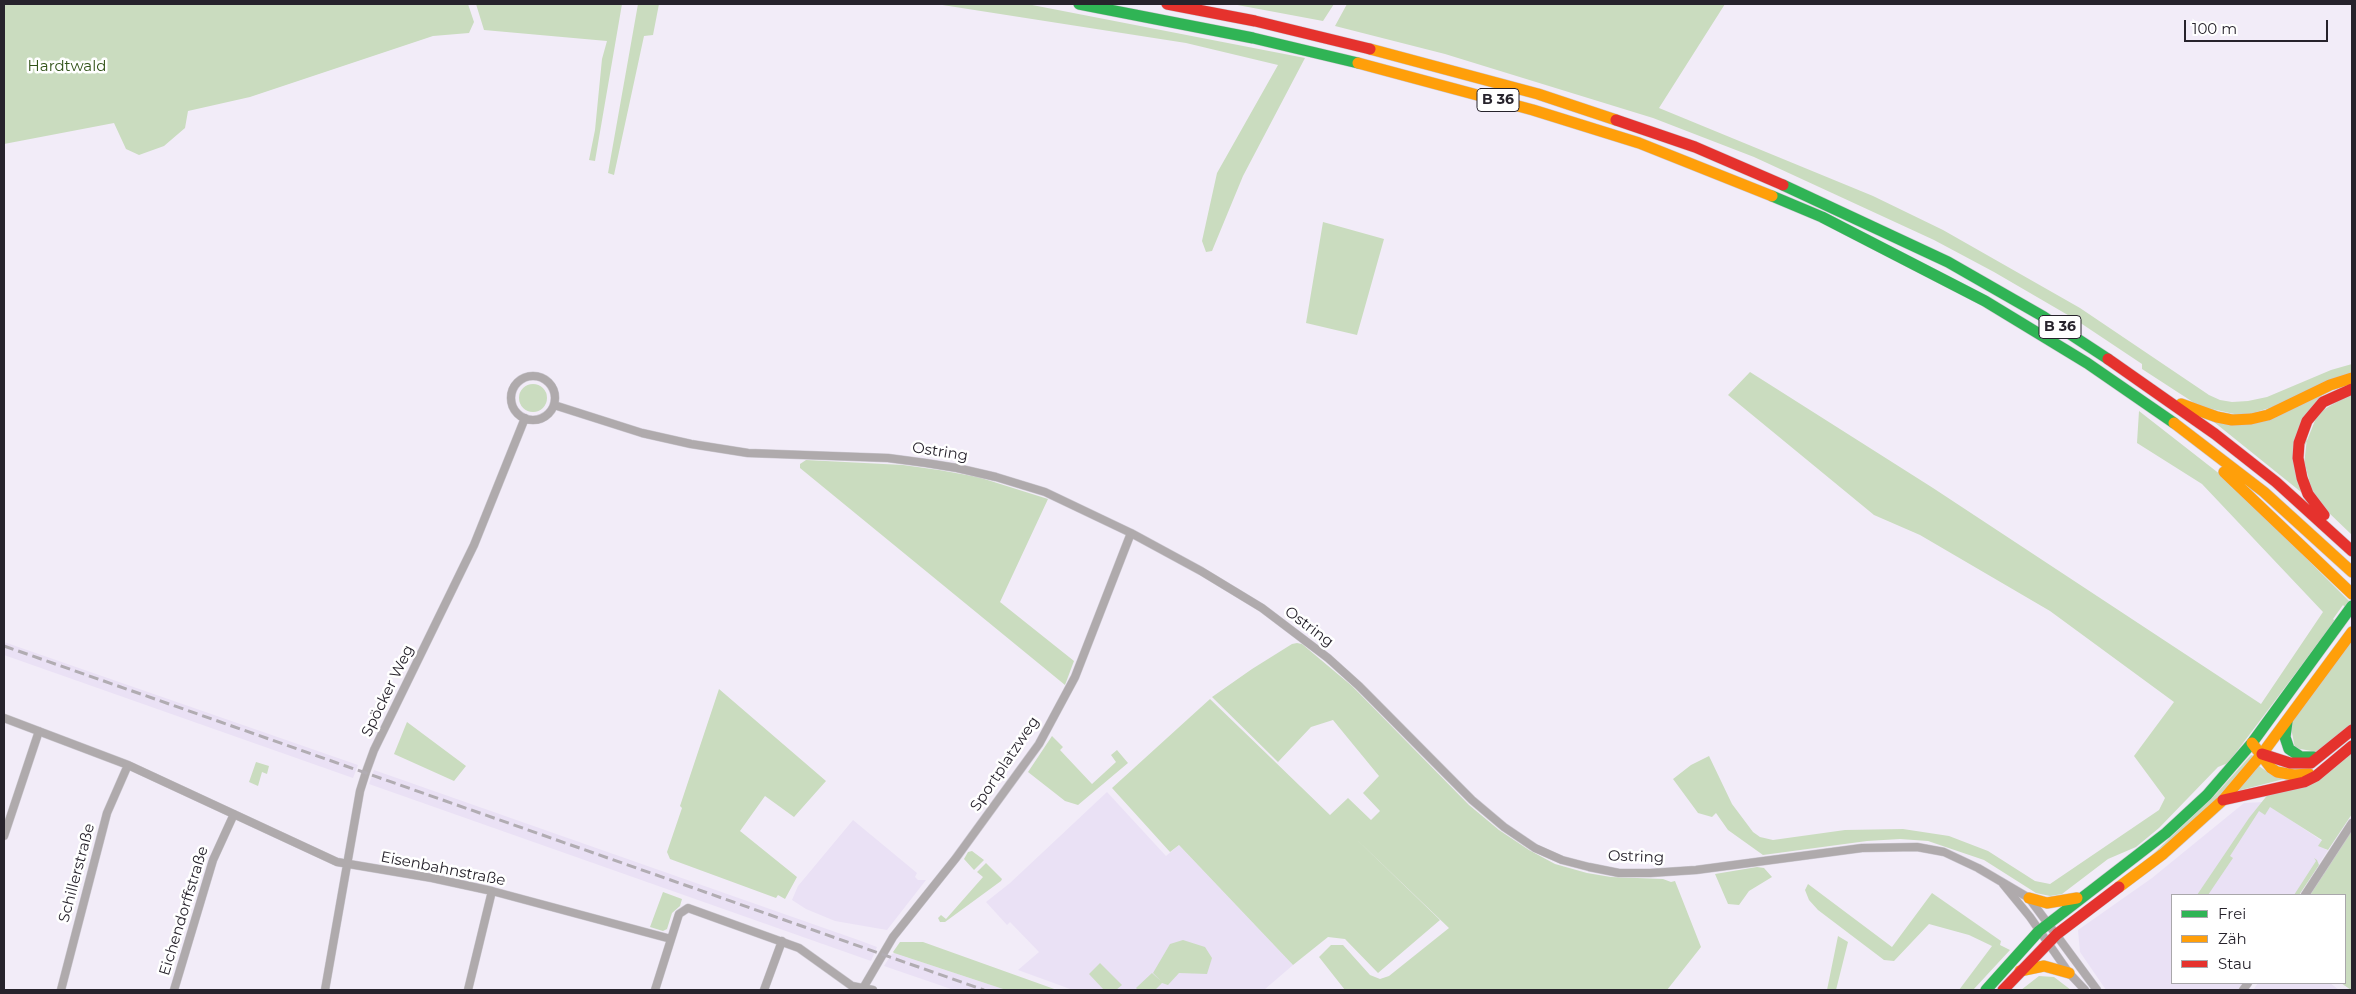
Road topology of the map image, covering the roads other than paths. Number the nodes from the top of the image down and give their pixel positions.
1 (1079, 4) edge
2 (1167, 4) edge
3 (2352, 378) edge
4 (2352, 389) edge
5 (2168, 399) junction
6 (554, 405) junction
7 (525, 418) junction
8 (2196, 438) junction
9 (1131, 533) junction
10 (2337, 536) junction
11 (2352, 550) edge
12 (2352, 572) edge
13 (2352, 594) edge
14 (2352, 606) edge
15 (2352, 632) edge
16 (4, 718) edge
17 (2287, 722) junction
18 (2352, 730) edge
19 (39, 731) junction
20 (2252, 743) junction
21 (2352, 746) edge
22 (2328, 750) junction
23 (2262, 754) junction
24 (128, 765) junction
25 (2320, 771) junction
26 (2223, 800) junction
27 (234, 814) junction
28 (2352, 823) edge
29 (4, 836) edge
30 (346, 864) junction
31 (2002, 883) junction
32 (492, 891) junction
33 (2306, 894) edge
34 (2082, 897) junction
35 (2029, 898) junction
36 (2043, 927) junction
37 (2057, 934) junction
38 (671, 939) junction
39 (782, 941) junction
40 (2047, 943) junction
41 (2020, 972) junction
42 (2069, 973) junction
43 (61, 990) edge
44 (174, 990) edge
45 (325, 990) edge
46 (468, 990) edge
47 (655, 990) edge
48 (764, 990) edge
49 (863, 990) edge
50 (873, 990) edge
51 (1986, 990) edge
52 (2003, 990) edge
53 (2085, 990) edge
54 (2097, 990) edge

1 - 8 main road, B 36
2 - 5 main road, B 36
3 - 5 main road
4 - 10 main road
5 - 10 main road, B 36
6 - 7 street
6 - 7 street
6 - 9 street, Ostring
7 - 30 street, Spöcker Weg
8 - 12 main road, B 36
8 - 13 main road
9 - 31 street, Ostring
9 - 49 street, Sportplatzweg
10 - 11 main road, B 36
14 - 20 main road
15 - 17 main road
16 - 19 street, Eisenbahnstraße
17 - 22 main road
17 - 23 main road
18 - 22 main road
19 - 24 street, Eisenbahnstraße
19 - 29 street
20 - 23 main road
20 - 34 main road
21 - 25 main road
22 - 23 main road
23 - 25 main road
23 - 26 main road
24 - 27 street, Eisenbahnstraße
24 - 43 street, Schillerstraße
25 - 26 main road
26 - 37 main road
27 - 30 street, Eisenbahnstraße
27 - 44 street, Eichendorffstraße
28 - 33 street
30 - 32 street, Eisenbahnstraße
30 - 45 street, Spöcker Weg
31 - 35 street, Ostring
31 - 36 street, Ostring
32 - 38 street, Eisenbahnstraße
32 - 46 street
34 - 35 main road
34 - 36 main road
35 - 36 street, Ostring
36 - 37 street, Ostring
36 - 40 street, Ostring
36 - 51 main road
37 - 40 main road
37 - 54 street, Ostring
38 - 39 street
38 - 47 street
39 - 48 street
39 - 49 street
40 - 41 main road
40 - 42 street, Ostring
41 - 42 main road
41 - 52 main road
42 - 53 street, Ostring
49 - 50 street

